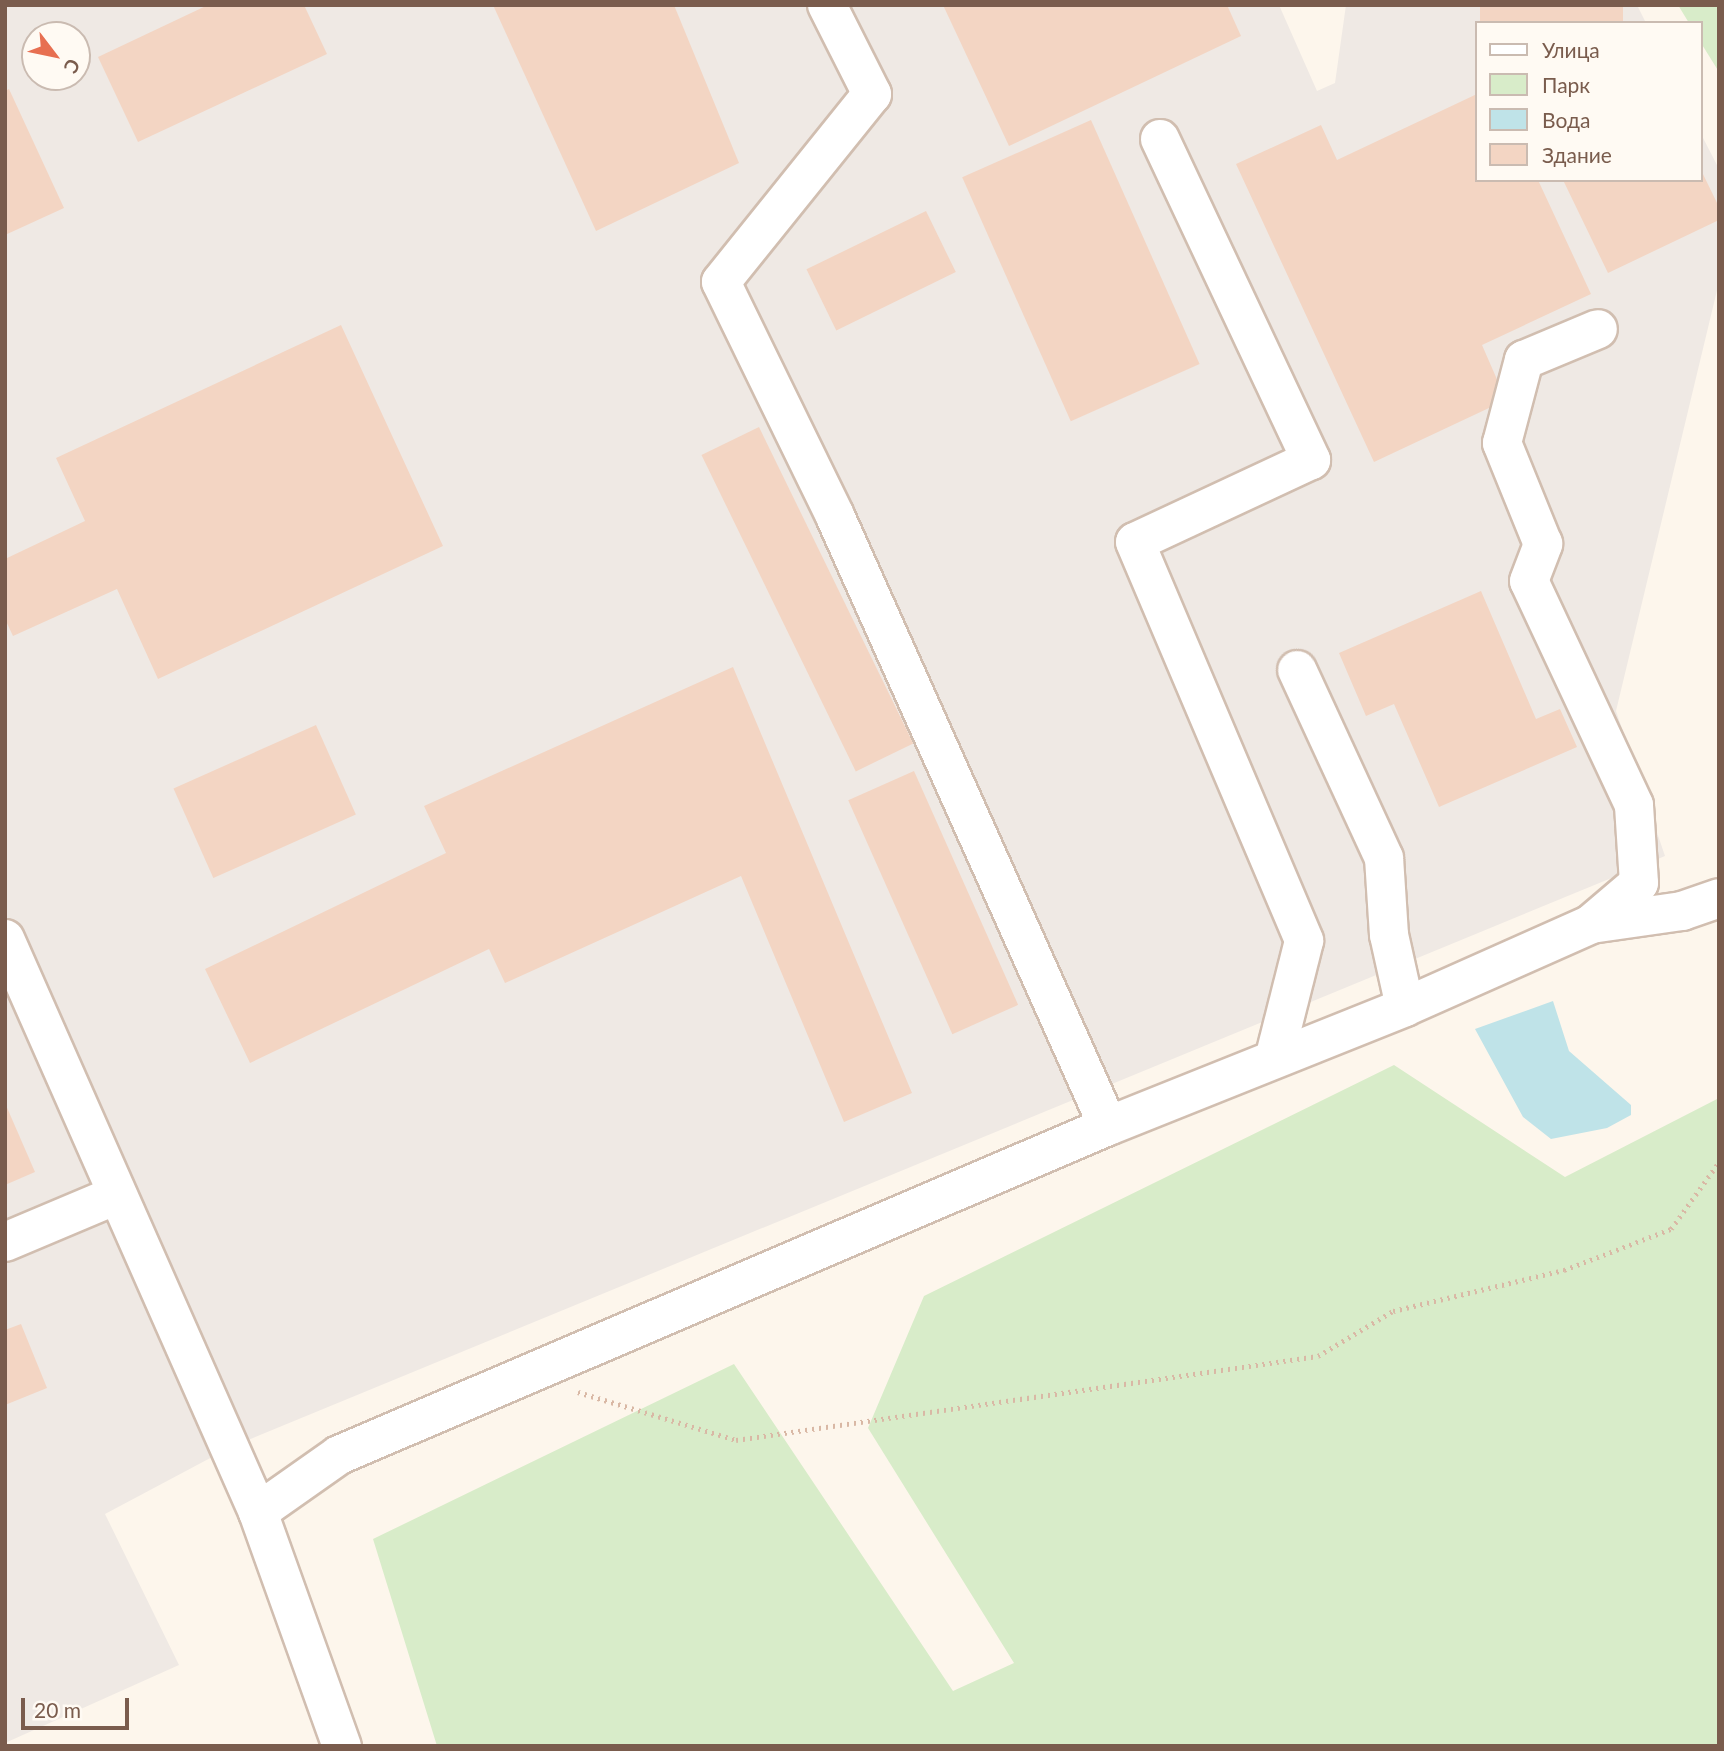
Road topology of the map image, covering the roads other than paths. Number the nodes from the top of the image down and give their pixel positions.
1 (827, 5) edge
2 (1160, 139) dead end
3 (1598, 329) dead end
4 (1297, 670) dead end
5 (1719, 898) edge
6 (1591, 924) junction
7 (5, 939) edge
8 (1405, 1007) junction
9 (1275, 1056) junction
10 (1108, 1126) junction
11 (116, 1195) junction
12 (5, 1242) edge
13 (258, 1512) junction
14 (342, 1746) edge

1 - 10 lane
2 - 9 lane
3 - 6 lane
4 - 8 lane
5 - 6 lane
6 - 8 lane
7 - 11 lane
8 - 9 lane
9 - 10 lane
10 - 13 lane
11 - 12 lane
11 - 13 lane
13 - 14 lane

